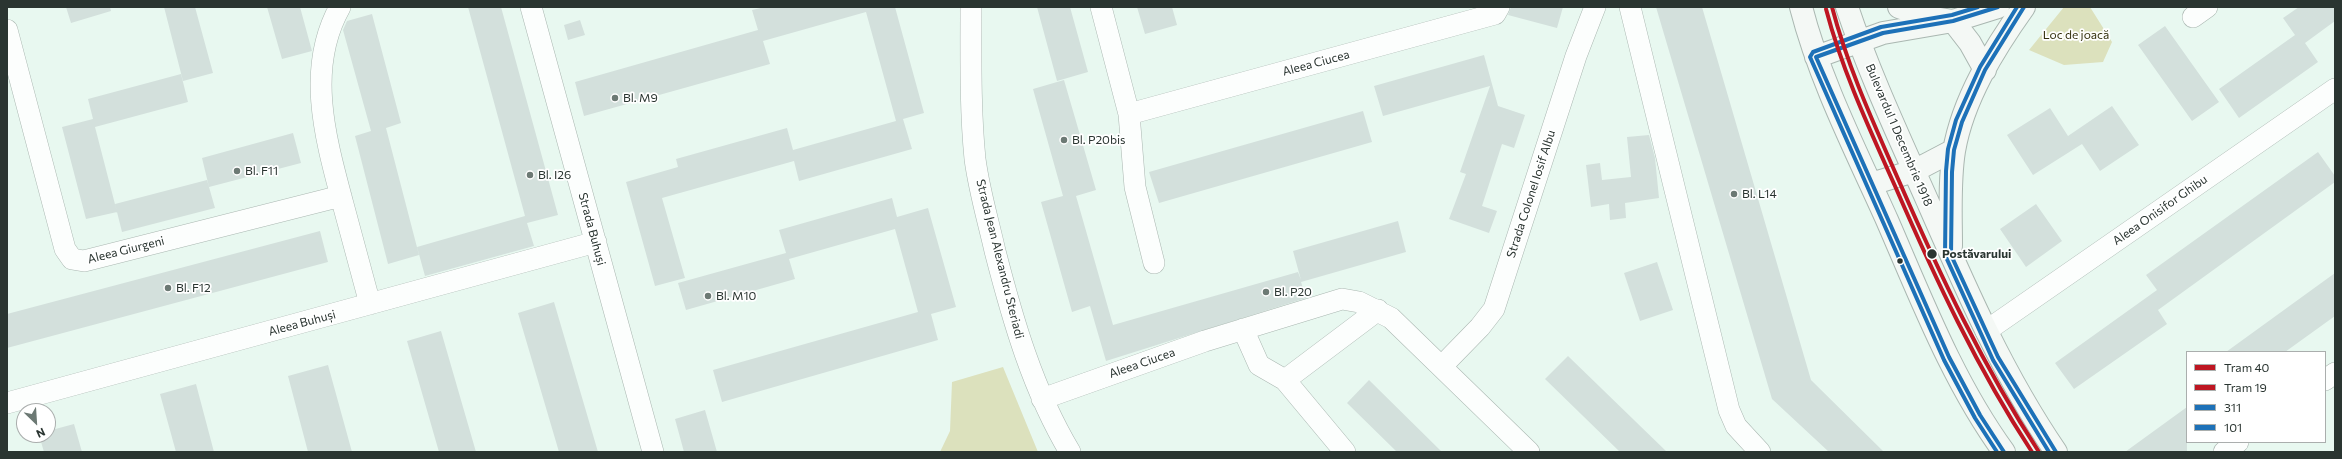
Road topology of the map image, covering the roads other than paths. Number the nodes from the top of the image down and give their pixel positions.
1 (340, 7) edge
2 (531, 7) edge
3 (971, 7) edge
4 (1101, 7) edge
5 (1499, 7) edge
6 (1594, 7) edge
7 (1630, 7) edge
8 (1801, 7) edge
9 (1847, 7) edge
10 (1899, 7) edge
11 (1998, 7) edge
12 (2024, 7) edge
13 (1953, 22) junction
14 (7, 30) edge
15 (1860, 41) junction
16 (1816, 57) junction
17 (1985, 70) junction
18 (2335, 89) edge
19 (1130, 114) junction
20 (1954, 150) junction
21 (1914, 171) junction
22 (1871, 184) junction
23 (341, 196) junction
24 (596, 242) junction
25 (1951, 255) junction
26 (1154, 264) dead end
27 (370, 304) junction
28 (1378, 310) junction
29 (1243, 329) junction
30 (1986, 331) junction
31 (1442, 366) junction
32 (2335, 373) edge
33 (2326, 379) edge
34 (1285, 380) junction
35 (1042, 399) junction
36 (7, 403) edge
37 (2237, 443) edge
38 (653, 452) edge
39 (1070, 452) edge
40 (1345, 452) edge
41 (1529, 452) edge
42 (1760, 452) edge
43 (2004, 452) edge
44 (2056, 452) edge
45 (2224, 452) edge

1 - 23 street
2 - 24 street, Strada Buhuși
3 - 35 street, Strada Jean Alexandru Steriadi
4 - 19 street
5 - 19 street, Aleea Ciucea
6 - 31 street, Strada Colonel Iosif Albu
7 - 42 street
8 - 16 main road
9 - 15 main road, Bulevardul 1 Decembrie 1918
10 - 13 main road
11 - 13 main road
12 - 17 main road
13 - 15 main road
13 - 17 main road
14 - 23 street, Aleea Giurgeni
15 - 16 main road
15 - 21 main road, Bulevardul 1 Decembrie 1918
16 - 22 main road
17 - 20 main road
18 - 30 street, Aleea Onisifor Ghibu
19 - 26 street
20 - 21 main road
20 - 25 main road
21 - 22 main road
21 - 25 main road, Bulevardul 1 Decembrie 1918
22 - 43 main road
23 - 27 street
24 - 27 street, Aleea Buhuși
24 - 38 street, Strada Buhuși
25 - 30 main road, Bulevardul 1 Decembrie 1918
27 - 36 street, Aleea Buhuși
28 - 29 street, Aleea Ciucea
28 - 31 street, Aleea Ciucea
28 - 34 street
29 - 34 street
29 - 35 street, Aleea Ciucea
30 - 44 main road, Bulevardul 1 Decembrie 1918
31 - 41 street
32 - 33 street
34 - 40 street
35 - 39 street, Strada Jean Alexandru Steriadi
37 - 45 street

